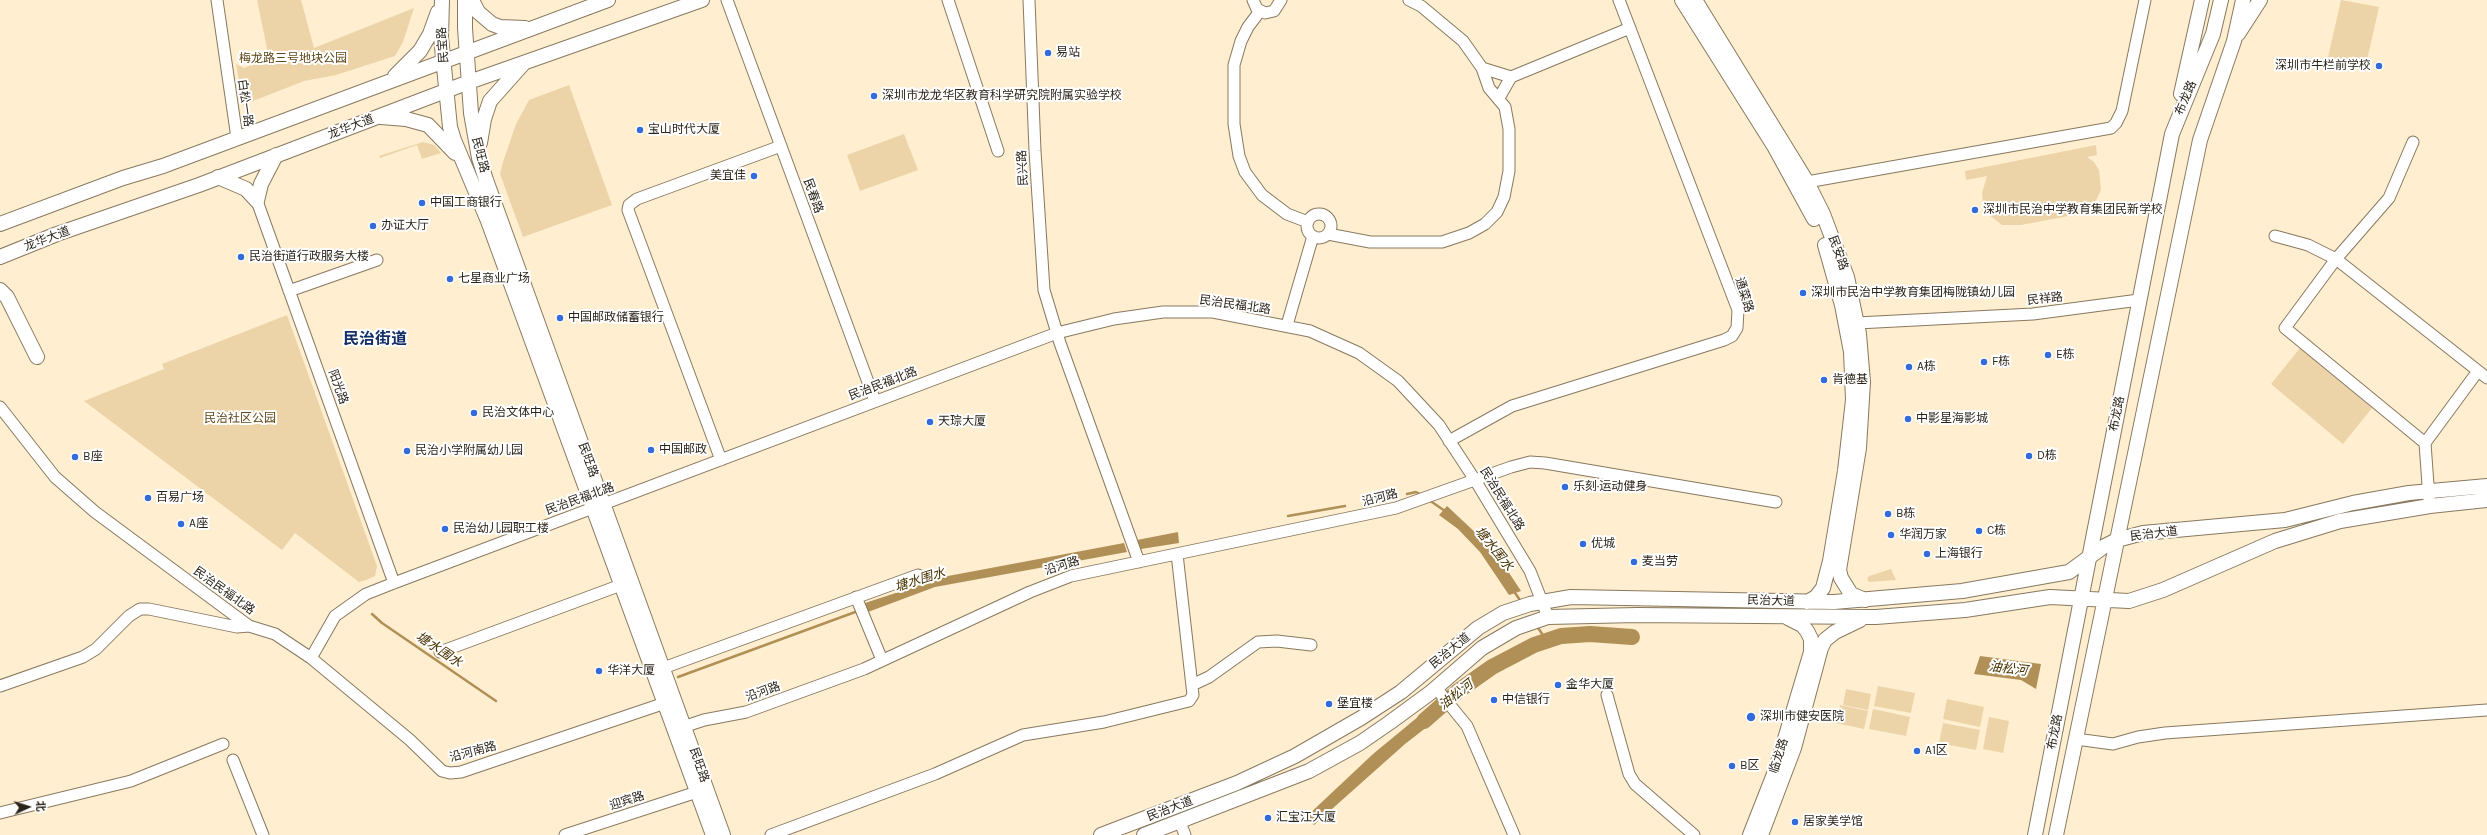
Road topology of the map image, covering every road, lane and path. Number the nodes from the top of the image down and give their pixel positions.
1 (217, 0) edge
2 (442, 0) edge
3 (465, 0) edge
4 (472, 0) edge
5 (608, 0) edge
6 (702, 0) edge
7 (727, 0) edge
8 (948, 0) edge
9 (1029, 0) edge
10 (1253, 0) edge
11 (1281, 0) edge
12 (1409, 0) edge
13 (1619, 0) edge
14 (1682, 0) edge
15 (1695, 0) edge
16 (2145, 0) edge
17 (2202, 0) edge
18 (2221, 0) edge
19 (2243, 0) edge
20 (2260, 0) edge
21 (1260, 11) junction
22 (534, 28) junction
23 (1630, 28) junction
24 (2234, 40) junction
25 (467, 54) junction
26 (444, 61) junction
27 (526, 62) junction
28 (1482, 68) junction
29 (1511, 77) junction
30 (387, 82) junction
31 (469, 82) junction
32 (447, 90) junction
33 (1499, 98) junction
34 (377, 117) junction
35 (2172, 134) junction
36 (237, 138) junction
37 (2413, 142) dead end
38 (781, 146) junction
39 (998, 151) dead end
40 (276, 155) junction
41 (479, 158) junction
42 (461, 161) junction
43 (218, 177) junction
44 (1807, 182) junction
45 (257, 201) junction
46 (1308, 222) junction
47 (0, 224) edge
48 (1328, 234) junction
49 (1313, 236) junction
50 (2275, 236) dead end
51 (0, 257) edge
52 (377, 260) dead end
53 (2336, 260) junction
54 (0, 290) edge
55 (289, 291) junction
56 (2139, 300) junction
57 (1857, 323) junction
58 (1287, 325) junction
59 (1057, 333) junction
60 (37, 357) dead end
61 (2483, 374) edge
62 (875, 401) junction
63 (0, 407) edge
64 (1449, 441) junction
65 (2425, 443) junction
66 (721, 460) junction
67 (1475, 480) junction
68 (2487, 486) edge
69 (2429, 491) junction
70 (2487, 500) edge
71 (1776, 502) dead end
72 (598, 506) junction
73 (2430, 506) junction
74 (2117, 540) junction
75 (1177, 554) junction
76 (2089, 558) junction
77 (1138, 559) junction
78 (1835, 562) junction
79 (918, 575) dead end
80 (394, 582) junction
81 (621, 585) junction
82 (2081, 598) junction
83 (858, 601) junction
84 (1866, 601) junction
85 (2105, 601) junction
86 (1536, 602) junction
87 (1807, 602) junction
88 (1785, 617) junction
89 (1866, 617) junction
90 (1544, 618) junction
91 (249, 626) junction
92 (1311, 645) dead end
93 (440, 652) dead end
94 (1815, 653) junction
95 (311, 658) junction
96 (882, 660) junction
97 (657, 670) junction
98 (1192, 685) junction
99 (0, 686) edge
100 (1440, 692) junction
101 (1607, 695) dead end
102 (670, 701) junction
103 (2487, 710) edge
104 (680, 728) junction
105 (2076, 739) junction
106 (223, 744) dead end
107 (233, 760) dead end
108 (697, 792) junction
109 (0, 813) edge
110 (1180, 822) junction
111 (264, 835) edge
112 (565, 835) edge
113 (713, 835) edge
114 (723, 835) edge
115 (771, 835) edge
116 (1101, 835) edge
117 (1144, 835) edge
118 (1185, 835) edge
119 (1514, 835) edge
120 (1694, 835) edge
121 (1750, 835) edge
122 (1761, 835) edge
123 (2035, 835) edge
124 (2056, 835) edge

1 - 36 street, 白松一路
2 - 26 main road, 民宝路
2 - 30 main road
3 - 25 main road, 民宝路
4 - 22 main road
5 - 22 main road
6 - 27 main road, 龙华大道
7 - 38 street, 民春路
8 - 39 street
9 - 59 street, 民兴路
10 - 21 street
11 - 21 street
12 - 28 street
13 - 23 street, 通菜路
14 - 78 main road, 民安路
15 - 44 main road, 民安路
16 - 44 street
17 - 35 main road
18 - 35 main road, 布龙路
19 - 24 main road, 布龙路
20 - 24 main road
21 - 46 street
22 - 25 main road
23 - 29 street
23 - 64 street, 通菜路
24 - 74 main road, 布龙路
25 - 26 main road
25 - 31 main road, 民宝路
26 - 30 main road
26 - 32 main road, 民宝路
27 - 31 main road, 龙华大道
27 - 41 main road
28 - 29 street
28 - 33 street
29 - 33 street
30 - 36 main road
31 - 32 main road, 龙华大道
31 - 41 main road, 民旺路
32 - 34 main road, 龙华大道
32 - 42 main road, 民旺路
33 - 48 street
34 - 40 main road, 龙华大道
34 - 42 main road
35 - 56 main road, 布龙路
36 - 47 main road
37 - 53 street
38 - 62 street, 民春路
38 - 66 street
40 - 43 main road, 龙华大道
40 - 45 main road
41 - 72 main road, 民旺路
42 - 72 main road, 民旺路
43 - 45 main road
43 - 51 main road, 龙华大道
44 - 57 main road, 民安路
45 - 55 street, 阳光路
46 - 48 street
46 - 49 street
48 - 49 street
49 - 58 street
50 - 53 street
52 - 55 street
53 - 61 street
53 - 65 street
54 - 60 main road
55 - 80 street, 阳光路
56 - 57 street, 民祥路
56 - 76 main road, 布龙路
57 - 78 main road, 民安路
58 - 59 street, 民治民福北路
58 - 64 street, 民治民福北路
59 - 62 street, 民治民福北路
59 - 77 street, 民兴路
61 - 65 street
62 - 66 street, 民治民福北路
63 - 91 street, 民治民福北路
64 - 67 street, 民治民福北路
65 - 69 street
66 - 72 street, 民治民福北路
67 - 71 street, 沿河路
67 - 75 street, 沿河路
67 - 86 street, 民治民福北路
68 - 69 main road, 民治大道
69 - 73 street
69 - 74 main road, 民治大道
70 - 73 main road, 民治大道
72 - 80 street, 民治民福北路
72 - 81 main road, 民旺路
72 - 97 main road, 民旺路
73 - 85 main road, 民治大道
74 - 76 main road, 民治大道
74 - 85 main road, 布龙路
75 - 77 street, 沿河路
75 - 98 street
76 - 82 main road, 布龙路
76 - 84 main road, 民治大道
77 - 96 street, 沿河路
78 - 84 main road
78 - 87 main road
79 - 83 street
80 - 95 street, 民治民福北路
81 - 93 street
81 - 97 main road, 民旺路
82 - 85 main road, 民治大道
82 - 89 main road, 民治大道
82 - 123 main road, 布龙路
83 - 96 street
83 - 97 street
84 - 87 main road, 民治大道
85 - 105 main road, 布龙路
86 - 87 main road, 民治大道
86 - 90 street, 民治民福北路
86 - 116 main road, 民治大道
88 - 89 main road, 民治大道
88 - 90 main road, 民治大道
88 - 94 main road
89 - 94 main road
90 - 100 main road, 民治大道
91 - 95 street, 民治民福北路
91 - 99 street
92 - 98 street
94 - 121 main road, 临龙路
94 - 122 main road, 临龙路
95 - 102 street, 沿河南路
96 - 104 street, 沿河路
97 - 102 main road, 民旺路
98 - 115 street
100 - 110 main road, 民治大道
100 - 119 street
101 - 120 street
102 - 104 main road, 民旺路
103 - 105 street
104 - 108 main road, 民旺路
104 - 114 main road, 民旺路
105 - 124 main road, 布龙路
106 - 109 street
107 - 111 street
108 - 112 street, 迎宾路
108 - 113 main road, 民旺路
110 - 117 main road, 民治大道
110 - 118 street

